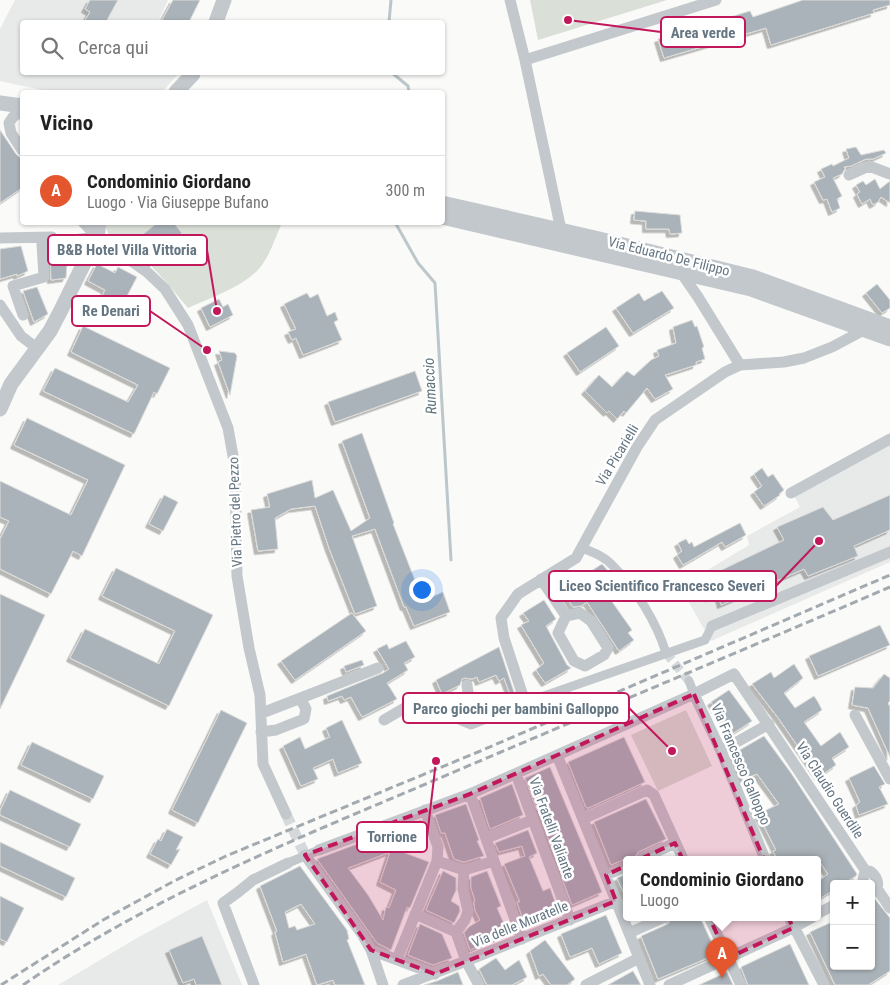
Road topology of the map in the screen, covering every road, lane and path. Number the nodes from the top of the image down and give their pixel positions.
1 (224, 0) edge
2 (510, 0) edge
3 (716, 0) edge
4 (217, 20) edge
5 (525, 60) junction
6 (191, 75) edge
7 (192, 75) edge
8 (178, 90) edge
9 (184, 90) edge
10 (0, 103) edge
11 (20, 106) edge
12 (20, 112) edge
13 (20, 147) edge
14 (890, 174) edge
15 (849, 175) dead end
16 (445, 204) edge
17 (445, 218) edge
18 (98, 230) edge
19 (561, 230) junction
20 (0, 238) edge
21 (680, 271) junction
22 (0, 305) edge
23 (23, 315) dead end
24 (886, 321) edge
25 (864, 330) junction
26 (890, 339) edge
27 (38, 349) junction
28 (740, 365) junction
29 (0, 409) edge
30 (890, 439) edge
31 (791, 493) dead end
32 (582, 548) junction
33 (890, 552) edge
34 (541, 579) junction
35 (566, 616) junction
36 (712, 626) joint
37 (666, 653) junction
38 (378, 668) dead end
39 (689, 681) tunnel mouth
40 (467, 685) dead end
41 (694, 694) junction
42 (300, 698) junction
43 (521, 704) junction
44 (262, 713) junction
45 (855, 715) dead end
46 (384, 720) dead end
47 (463, 723) junction
48 (769, 724) junction
49 (261, 732) junction
50 (721, 751) junction
51 (557, 755) junction
52 (516, 774) junction
53 (890, 778) edge
54 (470, 794) junction
55 (425, 810) junction
56 (286, 814) tunnel mouth
57 (583, 819) junction
58 (532, 820) junction
59 (487, 838) junction
60 (675, 843) junction
61 (319, 850) joint
62 (305, 856) junction
63 (647, 856) edge
64 (682, 856) edge
65 (764, 856) edge
66 (437, 861) junction
67 (494, 861) junction
68 (288, 863) joint
69 (623, 868) edge
70 (464, 870) junction
71 (606, 875) junction
72 (865, 878) edge
73 (880, 887) edge
74 (616, 901) junction
75 (890, 908) edge
76 (415, 914) junction
77 (623, 918) edge
78 (570, 920) junction
79 (624, 921) edge
80 (655, 921) edge
81 (711, 921) edge
82 (790, 921) edge
83 (806, 921) edge
84 (793, 928) junction
85 (456, 932) junction
86 (629, 933) junction
87 (522, 939) junction
88 (371, 950) junction
89 (639, 958) junction
90 (728, 958) junction
91 (397, 959) junction
92 (466, 961) junction
93 (435, 974) junction
94 (254, 985) edge
95 (383, 985) edge
96 (403, 985) edge
97 (479, 985) edge
98 (586, 985) edge
99 (650, 985) edge
100 (669, 985) edge
101 (741, 985) edge
102 (824, 985) edge

1 - 4 street
2 - 5 street
3 - 5 street
5 - 19 street
6 - 8 street
7 - 9 street
10 - 11 street
12 - 13 street
14 - 15 street
16 - 19 street, Via Eduardo De Filippo
17 - 21 street, Via Eduardo De Filippo
18 - 20 street
18 - 23 street
18 - 27 street
18 - 44 street, Via Pietro del Pezzo
19 - 24 street, Via Eduardo De Filippo
21 - 25 street, Via Eduardo De Filippo
21 - 28 street
22 - 27 street
25 - 26 street, Via Eduardo De Filippo
25 - 28 street, Via Picarielli
27 - 29 street
28 - 32 street, Via Picarielli
30 - 31 street
32 - 34 street, Via Picarielli
32 - 37 street
33 - 36 street
34 - 35 street
34 - 43 street, Via Picarielli
35 - 35 street
36 - 37 street
37 - 43 street
38 - 42 street
39 - 41 street, Via Francesco Galloppo
40 - 47 street
41 - 48 street, Via Claudio Guerdile
41 - 50 street, Via Francesco Galloppo
41 - 51 street
42 - 44 street
42 - 49 street
43 - 47 street
44 - 49 street, Via Pietro del Pezzo
45 - 53 street
46 - 47 street
48 - 50 street
48 - 72 street, Via Claudio Guerdile
49 - 56 street, Via Pietro del Pezzo
50 - 65 street, Via Francesco Galloppo
51 - 52 street
51 - 57 street
52 - 54 street
52 - 58 street, Via Fratelli Valiante
54 - 55 street
54 - 59 street
55 - 61 street
55 - 66 street
57 - 60 street
57 - 71 street
58 - 59 street
58 - 78 street, Via Fratelli Valiante
59 - 67 street
60 - 63 street
60 - 64 street
61 - 62 street
62 - 68 street
62 - 88 street
66 - 70 street
66 - 76 street
67 - 70 street
67 - 87 street
68 - 94 street
69 - 71 street
70 - 85 street
71 - 74 street
72 - 73 street
73 - 75 street
74 - 77 street
74 - 78 street, Via delle Muratelle
76 - 85 street
76 - 91 street
78 - 87 street, Via delle Muratelle
79 - 86 street
80 - 86 street
81 - 90 street
82 - 84 street
83 - 84 street
84 - 90 street
84 - 102 street
85 - 92 street
86 - 89 street
87 - 92 street, Via delle Muratelle
88 - 91 street
88 - 95 street
89 - 98 street
89 - 99 street
90 - 100 street
90 - 101 street
91 - 93 street
92 - 93 street, Via delle Muratelle
92 - 97 street
93 - 96 street, Via delle Muratelle

